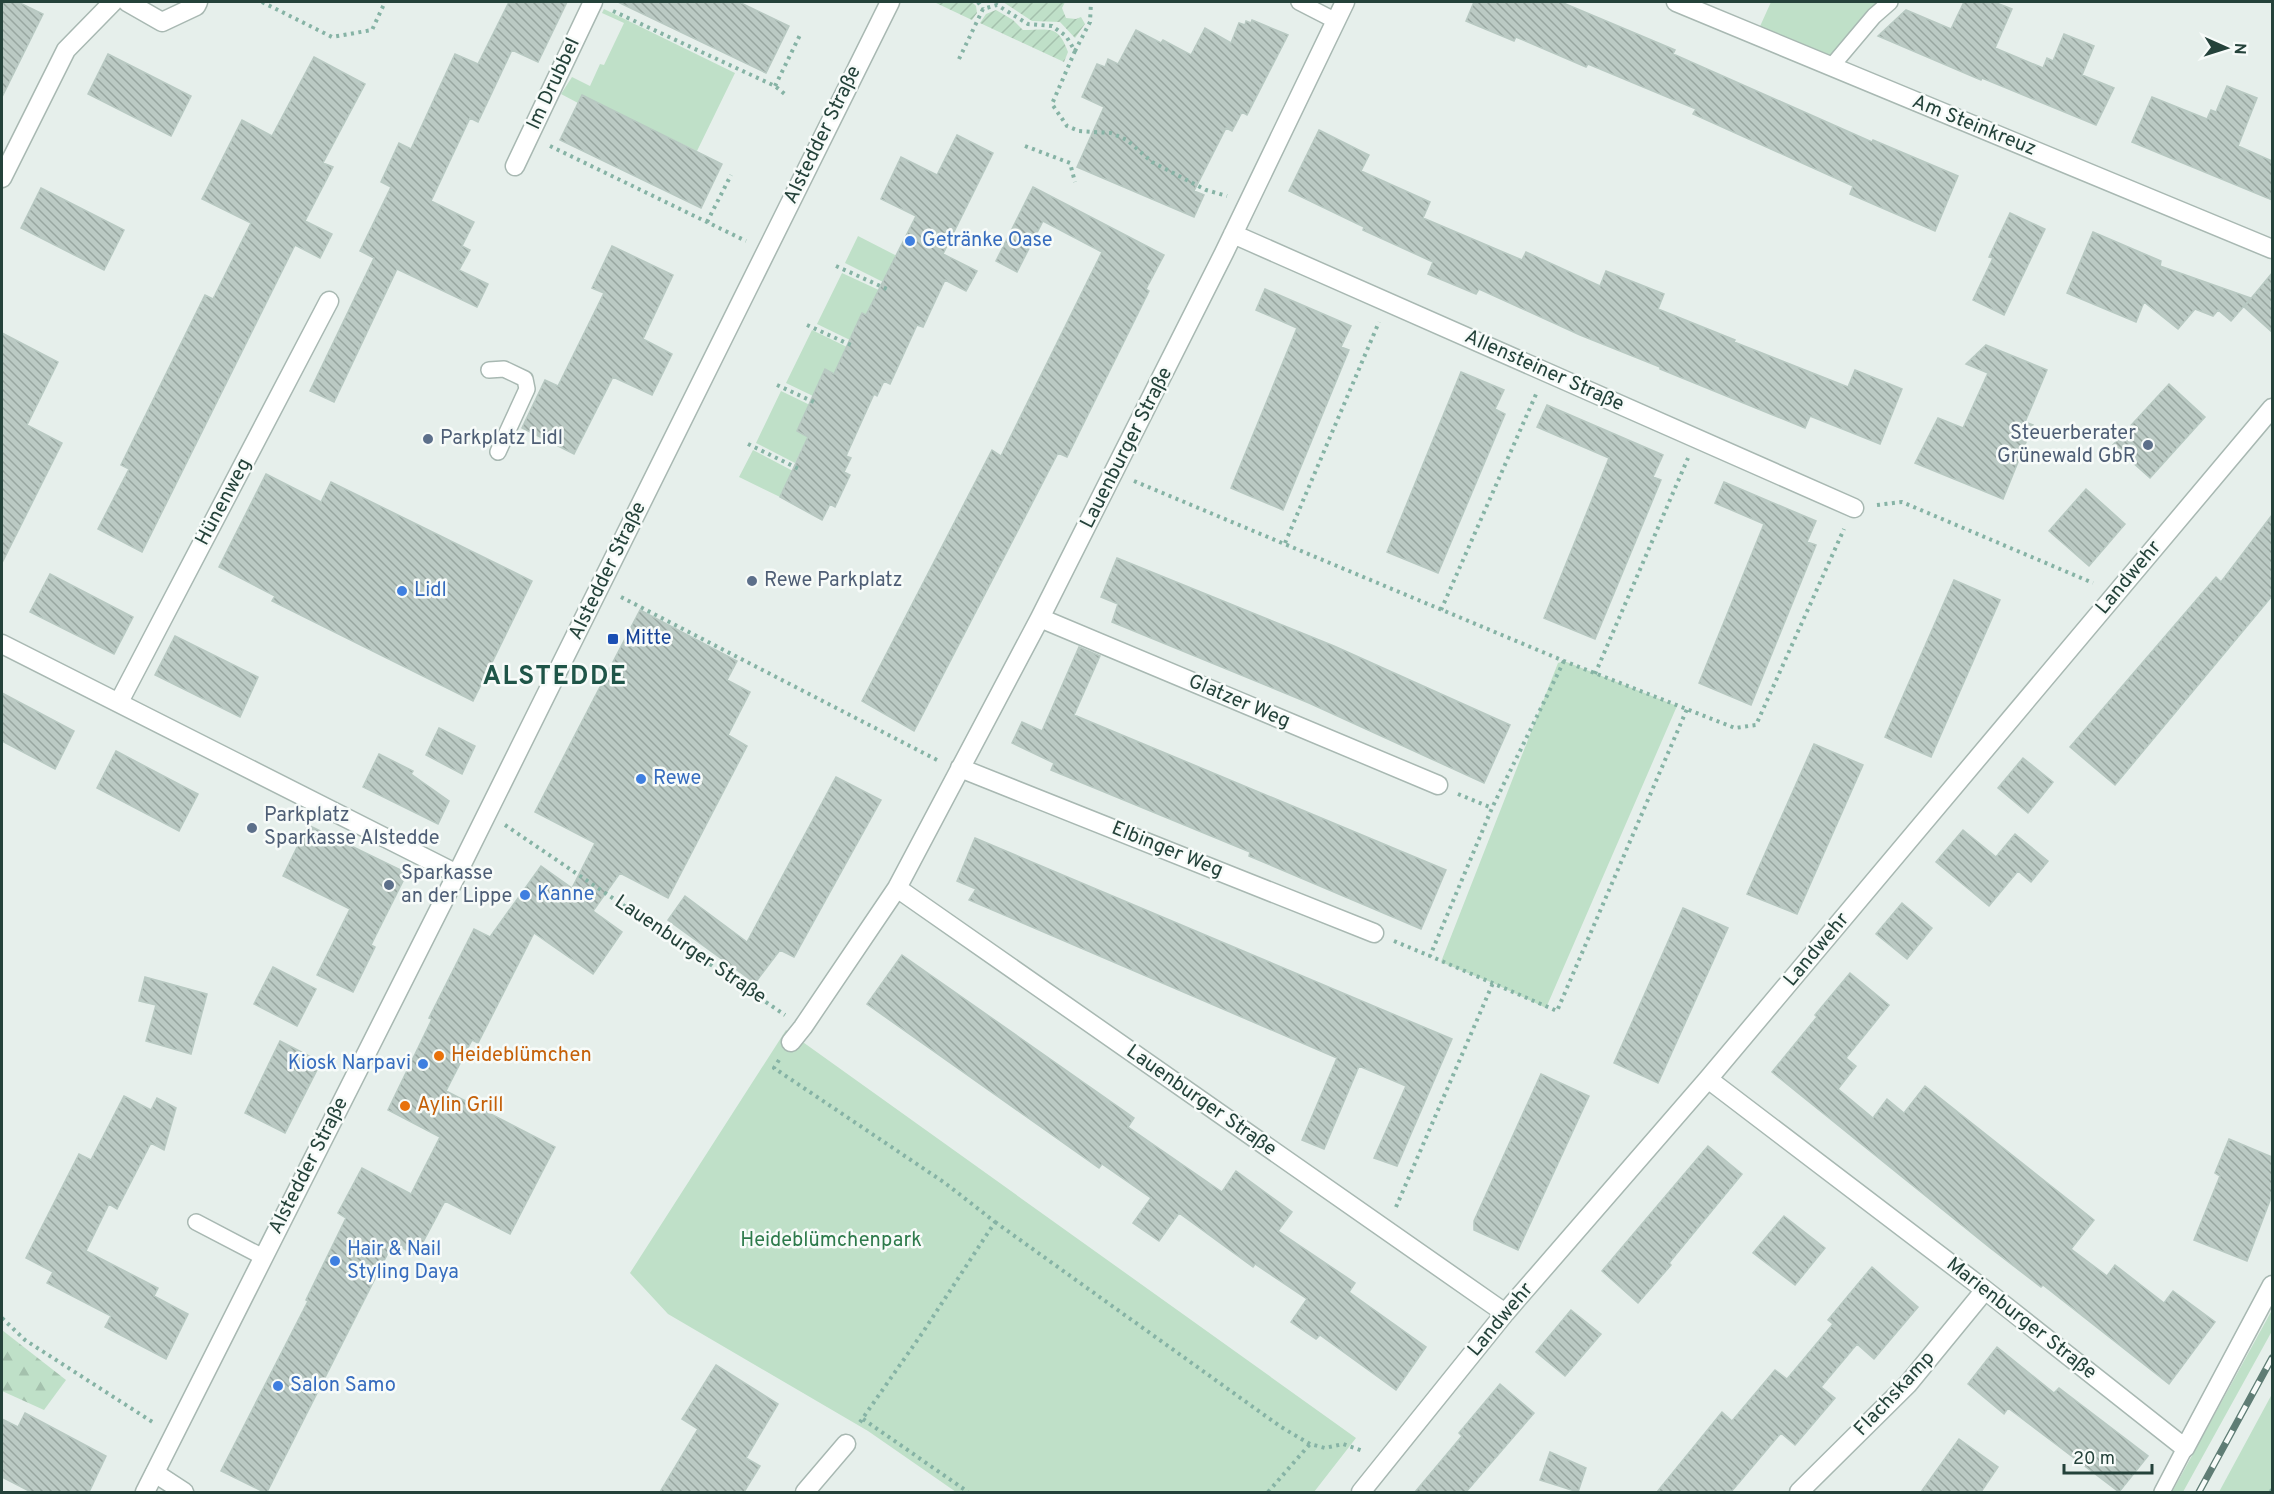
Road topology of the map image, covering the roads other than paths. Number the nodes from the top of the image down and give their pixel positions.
1 (113, 2) edge
2 (127, 2) edge
3 (198, 2) edge
4 (593, 2) edge
5 (890, 2) edge
6 (1299, 2) edge
7 (1345, 2) edge
8 (1676, 2) edge
9 (1890, 2) edge
10 (1336, 21) junction
11 (1831, 67) junction
12 (515, 166) dead end
13 (2, 178) edge
14 (1233, 234) junction
15 (2272, 249) edge
16 (329, 301) dead end
17 (489, 370) dead end
18 (2272, 408) edge
19 (498, 452) dead end
20 (1854, 508) road end
21 (1040, 618) junction
22 (2, 644) edge
23 (119, 702) junction
24 (960, 768) junction
25 (1438, 785) road end
26 (457, 874) junction
27 (897, 888) junction
28 (1374, 933) road end
29 (791, 1042) road end
30 (1708, 1079) junction
31 (195, 1222) dead end
32 (263, 1257) junction
33 (2272, 1285) edge
34 (1985, 1290) junction
35 (1505, 1313) junction
36 (846, 1443) road end
37 (2185, 1448) junction
38 (155, 1473) junction
39 (145, 1492) edge
40 (184, 1492) edge
41 (805, 1492) edge
42 (1361, 1492) edge
43 (1799, 1492) edge
44 (2162, 1492) edge

1 - 13 street
2 - 3 street
4 - 12 street, Im Drubbel
5 - 26 street, Alstedder Straße
6 - 10 lane
7 - 10 street, Lauenburger Straße
8 - 11 street, Am Steinkreuz
9 - 11 lane
10 - 14 street, Lauenburger Straße
11 - 15 street, Am Steinkreuz
14 - 20 street, Allensteiner Straße
14 - 21 street, Lauenburger Straße
16 - 23 street, Hünenweg
17 - 19 lane
18 - 30 street, Landwehr
21 - 24 street, Lauenburger Straße
21 - 25 street, Glatzer Weg
22 - 23 street
23 - 26 street
24 - 27 street, Lauenburger Straße
24 - 28 street, Elbinger Weg
26 - 32 street, Alstedder Straße
27 - 29 street, Lauenburger Straße
27 - 35 street, Lauenburger Straße
30 - 34 street, Marienburger Straße
30 - 35 street, Landwehr
31 - 32 lane
32 - 38 street, Alstedder Straße
33 - 37 street
34 - 37 street, Marienburger Straße
34 - 43 street, Flachskamp
35 - 42 street, Landwehr
36 - 41 street
37 - 44 lane
38 - 39 street, Alstedder Straße
38 - 40 street

